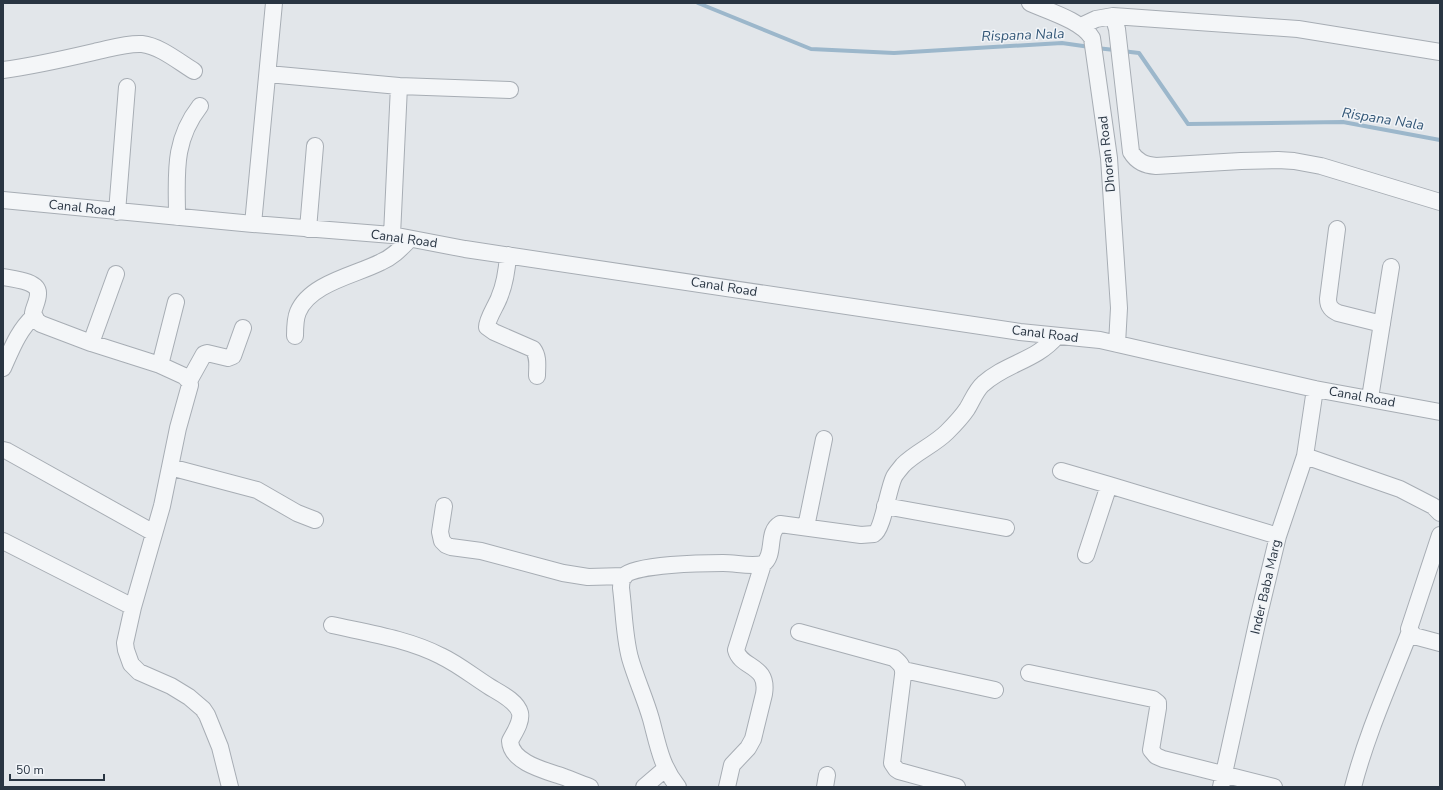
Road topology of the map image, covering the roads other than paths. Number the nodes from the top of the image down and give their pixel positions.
1 (274, 3) edge
2 (1030, 3) edge
3 (1115, 23) junction
4 (1081, 26) junction
5 (1440, 52) edge
6 (3, 70) edge
7 (194, 71) dead end
8 (268, 74) junction
9 (399, 86) junction
10 (127, 88) dead end
11 (510, 90) dead end
12 (200, 106) dead end
13 (314, 146) dead end
14 (3, 200) edge
15 (1440, 202) edge
16 (117, 212) junction
17 (177, 217) junction
18 (253, 224) junction
19 (308, 229) junction
20 (1337, 229) dead end
21 (392, 235) junction
22 (410, 239) junction
23 (508, 255) junction
24 (1391, 267) dead end
25 (116, 274) dead end
26 (3, 277) edge
27 (176, 302) dead end
28 (34, 316) junction
29 (1382, 324) junction
30 (243, 328) dead end
31 (295, 336) dead end
32 (1057, 336) junction
33 (8, 342) edge
34 (91, 343) junction
35 (1117, 344) junction
36 (160, 365) junction
37 (3, 368) edge
38 (537, 376) dead end
39 (189, 381) junction
40 (1315, 389) junction
41 (1370, 398) junction
42 (1440, 412) edge
43 (824, 439) dead end
44 (3, 450) edge
45 (1305, 456) junction
46 (170, 467) junction
47 (1061, 471) dead end
48 (1109, 484) junction
49 (444, 506) dead end
50 (885, 506) junction
51 (1440, 513) edge
52 (315, 520) dead end
53 (806, 527) junction
54 (1006, 528) dead end
55 (154, 533) junction
56 (1440, 535) edge
57 (1278, 536) junction
58 (3, 542) edge
59 (1086, 555) dead end
60 (763, 564) junction
61 (624, 576) junction
62 (133, 607) junction
63 (332, 625) dead end
64 (1410, 631) junction
65 (799, 632) dead end
66 (1440, 643) edge
67 (904, 670) junction
68 (1029, 673) dead end
69 (995, 690) dead end
70 (665, 769) junction
71 (1223, 781) edge
72 (230, 787) edge
73 (590, 787) edge
74 (644, 787) edge
75 (678, 787) edge
76 (727, 787) edge
77 (957, 787) edge
78 (1274, 787) edge
79 (1353, 787) edge

1 - 8 street
2 - 4 street, Dhoran Road
3 - 4 street
3 - 5 street
3 - 15 street
4 - 35 street, Dhoran Road
6 - 7 street
8 - 9 street
8 - 18 street
9 - 11 street
9 - 21 street
10 - 16 street
12 - 17 street
13 - 19 street
14 - 16 street, Canal Road
16 - 17 street, Canal Road
17 - 18 street, Canal Road
18 - 19 street, Canal Road
19 - 21 street, Canal Road
20 - 29 street
21 - 22 street, Canal Road
22 - 23 street, Canal Road
22 - 31 street
23 - 32 street, Canal Road
23 - 38 street
24 - 29 street
25 - 34 street
26 - 28 street
27 - 36 street
28 - 33 street
28 - 34 street
29 - 41 street
30 - 39 street
32 - 35 street, Canal Road
32 - 50 street
33 - 37 street
34 - 36 street
35 - 40 street, Canal Road
36 - 39 street
39 - 46 street
40 - 41 street, Canal Road
40 - 45 street, Inder Baba Marg
41 - 42 street, Canal Road
43 - 53 street
44 - 55 street
45 - 51 street
45 - 57 street, Inder Baba Marg
46 - 52 street
46 - 55 street
47 - 48 street
48 - 57 street
48 - 59 street
49 - 61 street
50 - 53 street
50 - 54 street
53 - 60 street
55 - 62 street
56 - 64 street
57 - 71 street, Inder Baba Marg
58 - 62 street
60 - 61 street
60 - 76 street
61 - 70 street
62 - 72 street
63 - 73 street
64 - 66 street
64 - 79 street
65 - 67 street
67 - 69 street
67 - 77 street
68 - 71 street
70 - 74 street
70 - 75 street
71 - 78 street

